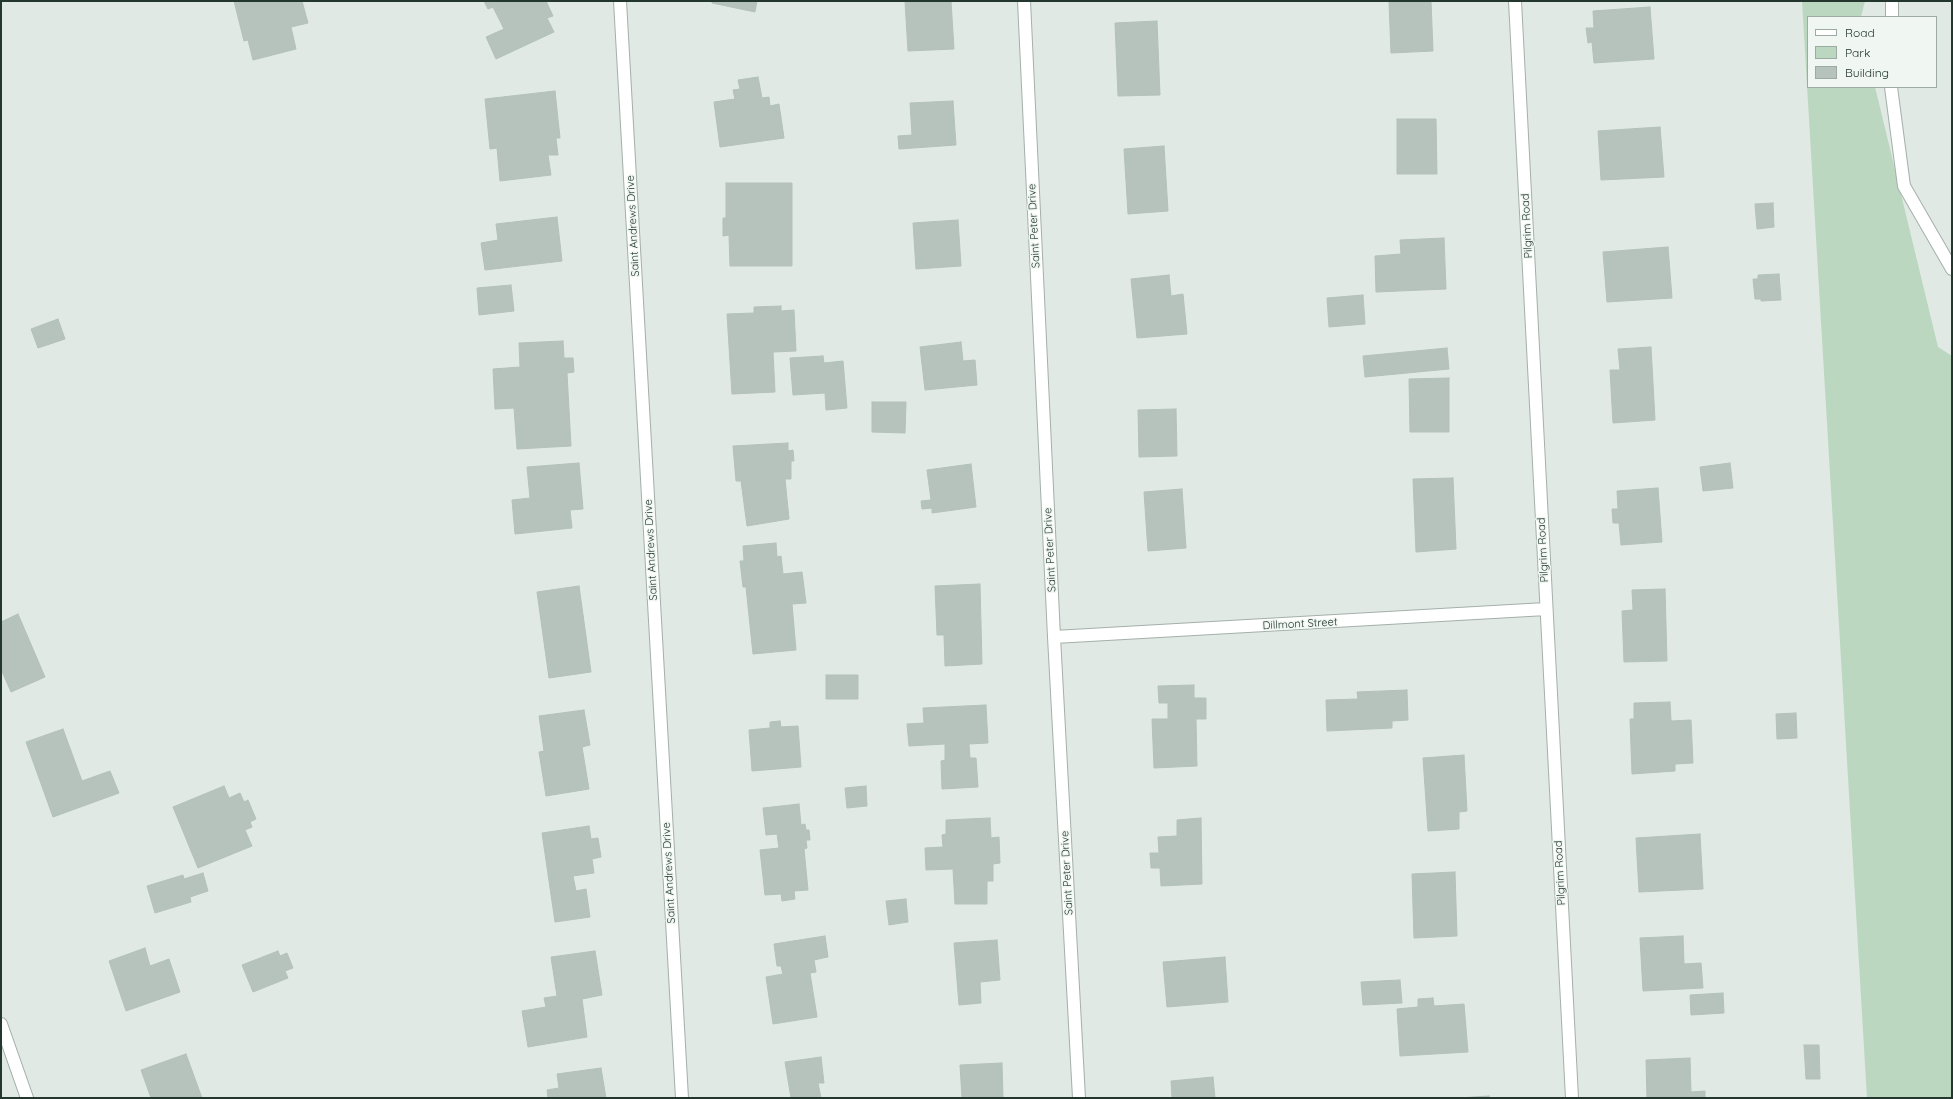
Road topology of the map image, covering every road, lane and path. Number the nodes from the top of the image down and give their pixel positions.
1 (620, 1) edge
2 (1024, 1) edge
3 (1515, 1) edge
4 (1892, 1) edge
5 (1892, 16) edge
6 (1891, 88) edge
7 (1952, 270) edge
8 (1546, 609) junction
9 (1054, 637) junction
10 (1, 1024) edge
11 (27, 1098) edge
12 (682, 1098) edge
13 (1079, 1098) edge
14 (1572, 1098) edge

1 - 12 street, Saint Andrews Drive
2 - 9 street, Saint Peter Drive
3 - 8 street, Pilgrim Road
4 - 5 street
6 - 7 street
8 - 9 street, Dillmont Street
8 - 14 street, Pilgrim Road
9 - 13 street, Saint Peter Drive
10 - 11 street

